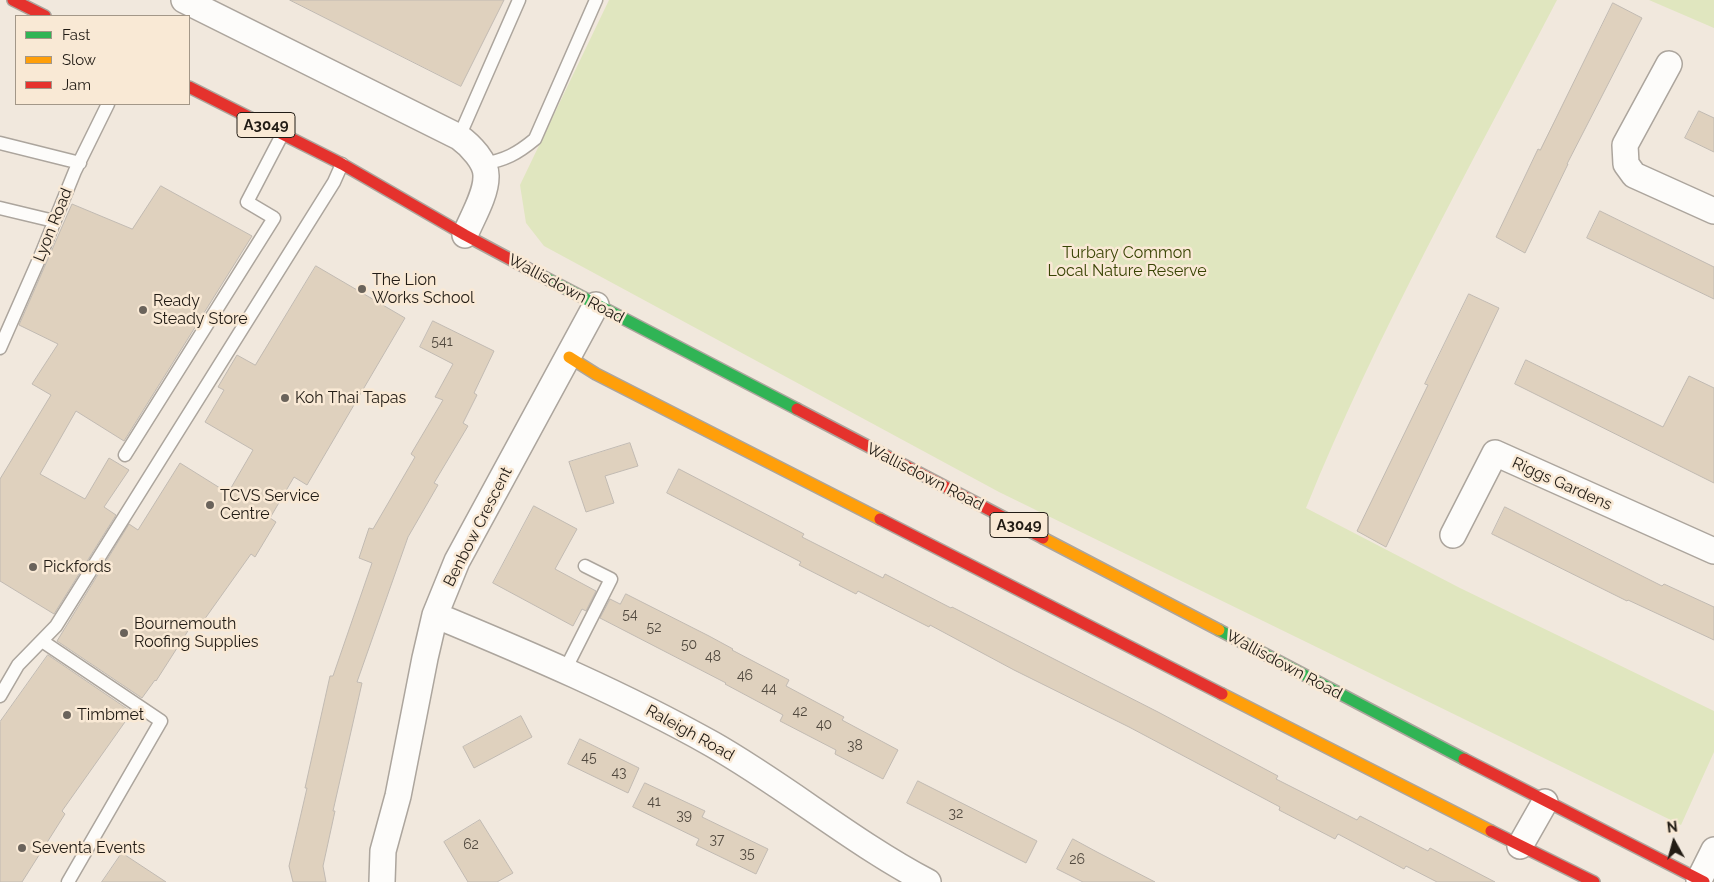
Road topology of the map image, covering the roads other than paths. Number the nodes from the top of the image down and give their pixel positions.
1 (13, 0) edge
2 (184, 0) edge
3 (519, 0) edge
4 (596, 0) edge
5 (43, 15) edge
6 (1669, 64) dead end
7 (190, 88) edge
8 (108, 105) edge
9 (283, 133) junction
10 (458, 137) junction
11 (0, 143) edge
12 (80, 163) junction
13 (342, 164) junction
14 (482, 164) junction
15 (0, 208) edge
16 (1714, 211) edge
17 (54, 221) junction
18 (465, 235) junction
19 (596, 305) junction
20 (0, 348) edge
21 (569, 358) junction
22 (125, 455) dead end
23 (1453, 535) dead end
24 (1714, 552) edge
25 (585, 566) dead end
26 (435, 615) junction
27 (42, 641) junction
28 (565, 670) junction
29 (0, 696) edge
30 (1545, 802) junction
31 (1520, 846) junction
32 (1714, 850) edge
33 (1701, 881) edge
34 (68, 882) edge
35 (382, 882) edge
36 (928, 882) edge
37 (1594, 882) edge

1 - 5 main road
2 - 10 street
3 - 10 lane
4 - 14 lane
6 - 16 street
7 - 9 main road, Wallisdown Road / A3049
8 - 12 lane, Lyon Road
9 - 13 main road, Wallisdown Road / A3049
9 - 22 lane
10 - 14 street
11 - 12 lane
12 - 17 lane, Lyon Road
13 - 18 main road, Wallisdown Road / A3049
13 - 27 lane
14 - 18 street
15 - 17 lane
17 - 20 lane, Lyon Road
18 - 19 main road, Wallisdown Road / A3049
19 - 21 street, Benbow Crescent
19 - 30 main road, Wallisdown Road / A3049
21 - 26 street, Benbow Crescent
21 - 31 main road
23 - 24 street, Riggs Gardens
25 - 28 lane
26 - 28 street, Raleigh Road
26 - 35 street, Benbow Crescent
27 - 29 lane
27 - 34 lane
28 - 36 street, Raleigh Road
30 - 31 street
30 - 33 main road, Wallisdown Road / A3049
31 - 37 main road
32 - 33 street

